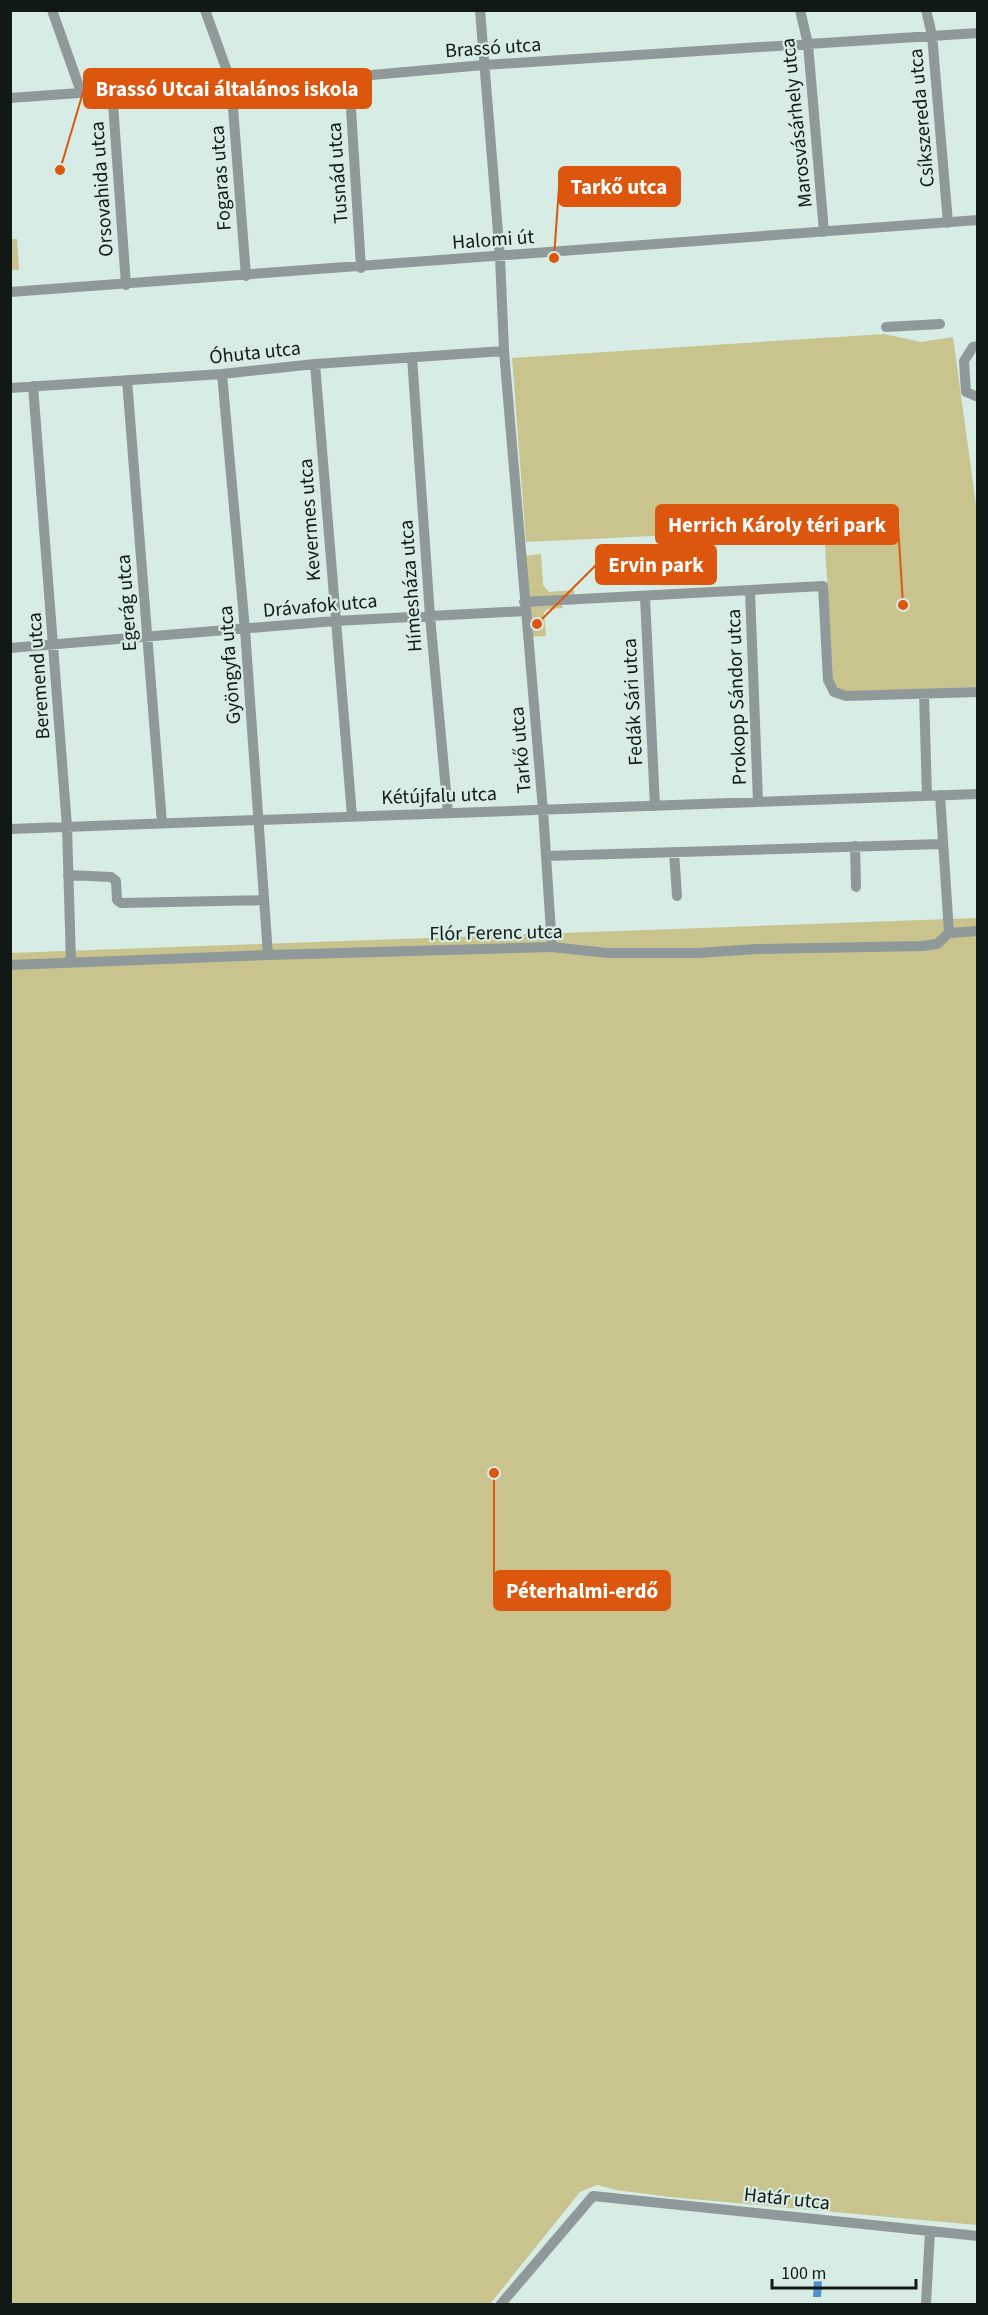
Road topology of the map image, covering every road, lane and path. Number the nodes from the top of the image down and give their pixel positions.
1 (52, 10) edge
2 (205, 10) edge
3 (480, 10) edge
4 (800, 10) edge
5 (926, 10) edge
6 (978, 33) edge
7 (932, 35) junction
8 (808, 44) junction
9 (484, 65) junction
10 (349, 77) junction
11 (231, 82) junction
12 (112, 90) junction
13 (81, 92) junction
14 (10, 98) edge
15 (978, 220) edge
16 (948, 222) junction
17 (824, 232) junction
18 (500, 257) junction
19 (362, 268) junction
20 (246, 276) junction
21 (126, 285) junction
22 (10, 292) edge
23 (940, 324) dead end
24 (886, 327) dead end
25 (978, 346) edge
26 (504, 351) junction
27 (412, 357) junction
28 (315, 364) junction
29 (222, 374) junction
30 (127, 380) junction
31 (33, 386) junction
32 (10, 388) edge
33 (978, 397) edge
34 (750, 591) junction
35 (645, 597) junction
36 (525, 606) junction
37 (430, 616) junction
38 (335, 621) junction
39 (245, 630) junction
40 (146, 638) junction
41 (53, 645) junction
42 (10, 648) edge
43 (978, 692) edge
44 (924, 694) junction
45 (978, 794) edge
46 (940, 795) junction
47 (927, 796) junction
48 (758, 802) junction
49 (655, 806) junction
50 (543, 810) junction
51 (448, 813) junction
52 (352, 816) junction
53 (258, 820) junction
54 (162, 823) junction
55 (67, 826) junction
56 (10, 829) edge
57 (942, 844) junction
58 (855, 846) junction
59 (674, 852) junction
60 (546, 856) junction
61 (68, 875) junction
62 (856, 887) dead end
63 (677, 896) dead end
64 (264, 900) junction
65 (978, 931) edge
66 (949, 933) junction
67 (552, 947) junction
68 (268, 955) junction
69 (71, 963) junction
70 (10, 965) edge
71 (930, 2231) junction
72 (978, 2236) edge
73 (501, 2304) edge
74 (926, 2304) edge

1 - 13 street
2 - 11 street, Fogaras utca
3 - 9 street, Tarkő utca
4 - 8 street, Marosvásárhely utca
5 - 7 street, Csíkszereda utca
6 - 7 street, Brassó utca
7 - 8 street, Brassó utca
7 - 16 street, Csíkszereda utca
8 - 9 street, Brassó utca
8 - 17 street, Marosvásárhely utca
9 - 10 street, Brassó utca
9 - 18 street, Tarkő utca
10 - 11 street, Brassó utca
10 - 19 street, Tusnád utca
11 - 12 street, Brassó utca
11 - 20 street, Fogaras utca
12 - 13 street, Brassó utca
12 - 21 street, Orsovahida utca
13 - 14 street, Brassó utca
15 - 16 street, Halomi út
16 - 17 street, Halomi út
17 - 18 street, Halomi út
18 - 19 street, Halomi út
18 - 26 street, Tarkő utca
19 - 20 street, Halomi út
20 - 21 street, Halomi út
21 - 22 street, Halomi út
23 - 24 street
25 - 33 street
26 - 27 street, Óhuta utca
26 - 36 street, Tarkő utca
27 - 28 street, Óhuta utca
27 - 37 street, Hímesháza utca
28 - 29 street, Óhuta utca
28 - 38 street, Kevermes utca
29 - 30 street, Óhuta utca
29 - 39 street, Gyöngyfa utca
30 - 31 street, Óhuta utca
30 - 40 street, Egerág utca
31 - 32 street, Óhuta utca
31 - 41 street, Beremend utca
34 - 35 street, Drávafok utca
34 - 44 street, Drávafok utca
34 - 48 street, Prokopp Sándor utca
35 - 36 street, Drávafok utca
35 - 49 street, Fedák Sári utca
36 - 37 street, Drávafok utca
36 - 50 street, Tarkő utca
37 - 38 street, Drávafok utca
37 - 51 street, Hímesháza utca
38 - 39 street, Drávafok utca
38 - 52 street, Kevermes utca
39 - 40 street, Drávafok utca
39 - 53 street, Gyöngyfa utca
40 - 41 street, Drávafok utca
40 - 54 street, Egerág utca
41 - 42 street, Drávafok utca
41 - 55 street, Beremend utca
43 - 44 street
44 - 47 street
45 - 46 street, Kétújfalu utca
46 - 47 street, Kétújfalu utca
46 - 57 street
47 - 48 street, Kétújfalu utca
48 - 49 street, Kétújfalu utca
49 - 50 street, Kétújfalu utca
50 - 51 street, Kétújfalu utca
50 - 60 street, Tarkő utca
51 - 52 street, Kétújfalu utca
52 - 53 street, Kétújfalu utca
53 - 54 street, Kétújfalu utca
53 - 64 street, Gyöngyfa utca
54 - 55 street, Kétújfalu utca
55 - 56 street, Kétújfalu utca
55 - 61 street, Beremend utca
57 - 58 street
57 - 66 street
58 - 59 street
58 - 62 street
59 - 60 street
59 - 63 street
60 - 67 street, Tarkő utca
61 - 64 street
61 - 69 street, Beremend utca
64 - 68 street, Gyöngyfa utca
65 - 66 street, Flór Ferenc utca
66 - 67 street, Flór Ferenc utca
67 - 68 street, Flór Ferenc utca
68 - 69 street, Flór Ferenc utca
69 - 70 street, Flór Ferenc utca
71 - 72 street, Határ utca
71 - 73 street, Határ utca
71 - 74 street

